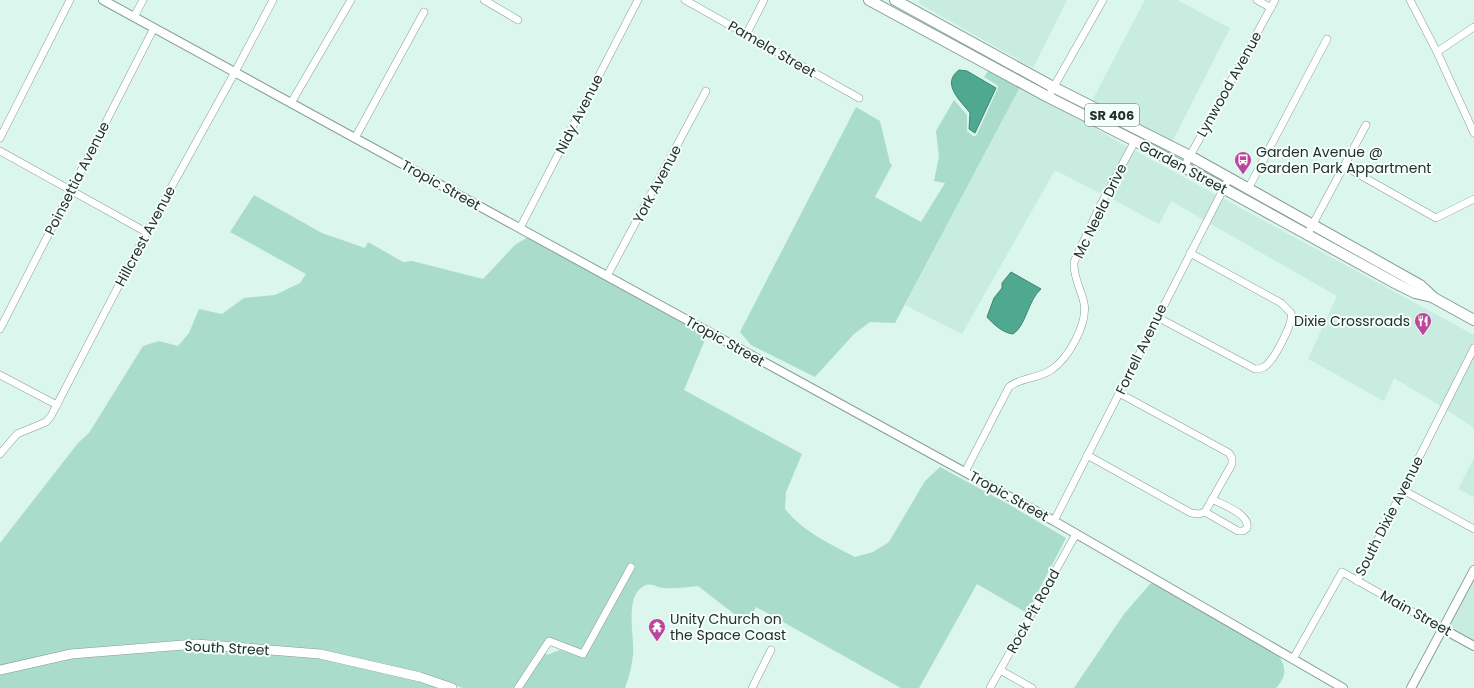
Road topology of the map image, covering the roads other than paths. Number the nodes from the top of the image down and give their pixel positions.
1 (70, 0) edge
2 (103, 0) edge
3 (143, 0) edge
4 (273, 0) edge
5 (351, 0) edge
6 (484, 0) edge
7 (638, 0) edge
8 (685, 0) edge
9 (764, 0) edge
10 (869, 0) edge
11 (895, 0) edge
12 (1103, 0) edge
13 (1257, 0) edge
14 (1275, 0) edge
15 (1410, 0) edge
16 (1271, 8) junction
17 (424, 12) dead end
18 (134, 17) junction
19 (518, 20) dead end
20 (1474, 27) edge
21 (154, 28) junction
22 (747, 33) junction
23 (962, 37) junction
24 (1327, 39) dead end
25 (956, 48) junction
26 (1437, 52) junction
27 (235, 72) junction
28 (1054, 87) junction
29 (706, 91) dead end
30 (1048, 97) junction
31 (859, 98) dead end
32 (291, 103) junction
33 (1366, 125) dead end
34 (1474, 133) edge
35 (0, 138) edge
36 (355, 138) junction
37 (1135, 141) junction
38 (0, 151) edge
39 (1190, 156) junction
40 (1344, 166) junction
41 (1184, 167) junction
42 (1229, 178) junction
43 (1223, 188) junction
44 (1248, 189) junction
45 (71, 190) junction
46 (1474, 198) edge
47 (1312, 224) junction
48 (520, 228) junction
49 (146, 232) junction
50 (1307, 235) junction
51 (1190, 253) junction
52 (607, 276) junction
53 (1434, 298) junction
54 (1157, 317) junction
55 (1474, 320) edge
56 (0, 329) edge
57 (1474, 348) edge
58 (0, 375) edge
59 (1119, 393) junction
60 (57, 405) junction
61 (0, 454) edge
62 (1087, 455) junction
63 (965, 472) junction
64 (1403, 490) junction
65 (1212, 499) junction
66 (1205, 512) junction
67 (1054, 521) junction
68 (1474, 529) edge
69 (1076, 534) junction
70 (631, 567) dead end
71 (1474, 570) edge
72 (1357, 581) junction
73 (1443, 628) junction
74 (1474, 646) edge
75 (771, 650) dead end
76 (1293, 660) junction
77 (0, 670) edge
78 (1000, 670) junction
79 (452, 688) edge
80 (518, 688) edge
81 (752, 688) edge
82 (990, 688) edge
83 (1032, 688) edge
84 (1343, 688) edge
85 (1411, 688) edge

1 - 35 street
2 - 18 street, Tropic Street
3 - 18 street
4 - 27 street, Hillcrest Avenue
5 - 32 street
6 - 19 street
7 - 48 street, Nidy Avenue
8 - 22 street, Pamela Street
9 - 22 street
10 - 25 main road, Garden Street / SR 406
11 - 23 main road, Garden Street / SR 406
12 - 28 street
13 - 16 street
14 - 16 street, Lynwood Avenue
15 - 26 street
16 - 39 street, Lynwood Avenue
17 - 36 street
18 - 21 street, Tropic Street
20 - 26 street
21 - 27 street, Tropic Street
21 - 45 street, Poinsettia Avenue
22 - 31 street, Pamela Street
23 - 25 street
23 - 28 main road, Garden Street / SR 406
24 - 44 street
25 - 30 main road, Garden Street / SR 406
26 - 34 street
27 - 32 street, Tropic Street
27 - 49 street, Hillcrest Avenue
28 - 30 street
28 - 39 main road, Garden Street / SR 406
29 - 52 street, York Avenue
30 - 37 main road, Garden Street / SR 406
32 - 36 street, Tropic Street
33 - 40 street
36 - 48 street, Tropic Street
37 - 41 main road, Garden Street / SR 406
37 - 63 street, Mc Neela Drive
38 - 45 street
39 - 41 street, Lynwood Avenue
39 - 42 main road, Garden Street / SR 406
40 - 46 street
40 - 47 street
41 - 43 main road, Garden Street / SR 406
42 - 43 street, Forrell Avenue
42 - 44 main road, Garden Street / SR 406
43 - 50 main road, Garden Street / SR 406
43 - 51 street, Forrell Avenue
44 - 47 main road, Garden Street / SR 406
45 - 49 street
45 - 56 street, Poinsettia Avenue
47 - 50 street
47 - 53 main road, Garden Street / SR 406
48 - 52 street, Tropic Street
49 - 60 street, Hillcrest Avenue
50 - 53 main road, Garden Street / SR 406
51 - 54 street, Forrell Avenue
51 - 54 street
52 - 63 street, Tropic Street
53 - 55 main road, Garden Street / SR 406
54 - 59 street, Forrell Avenue
57 - 64 street, South Dixie Avenue
58 - 60 street
59 - 62 street, Forrell Avenue
59 - 65 street
60 - 61 street, Hillcrest Avenue
62 - 66 street
62 - 67 street, Forrell Avenue
63 - 67 street, Tropic Street
64 - 68 street
64 - 72 street, South Dixie Avenue
65 - 66 street
65 - 66 street
67 - 69 street, Tropic Street
69 - 76 street, Tropic Street
69 - 78 street, Rock Pit Road
70 - 80 street
71 - 73 street
72 - 73 street, Main Street
72 - 76 street, South Dixie Avenue
73 - 74 street, Main Street
73 - 85 street
75 - 81 street
76 - 84 street, Tropic Street
77 - 79 main road, South Street
78 - 82 street, Rock Pit Road
78 - 83 street

